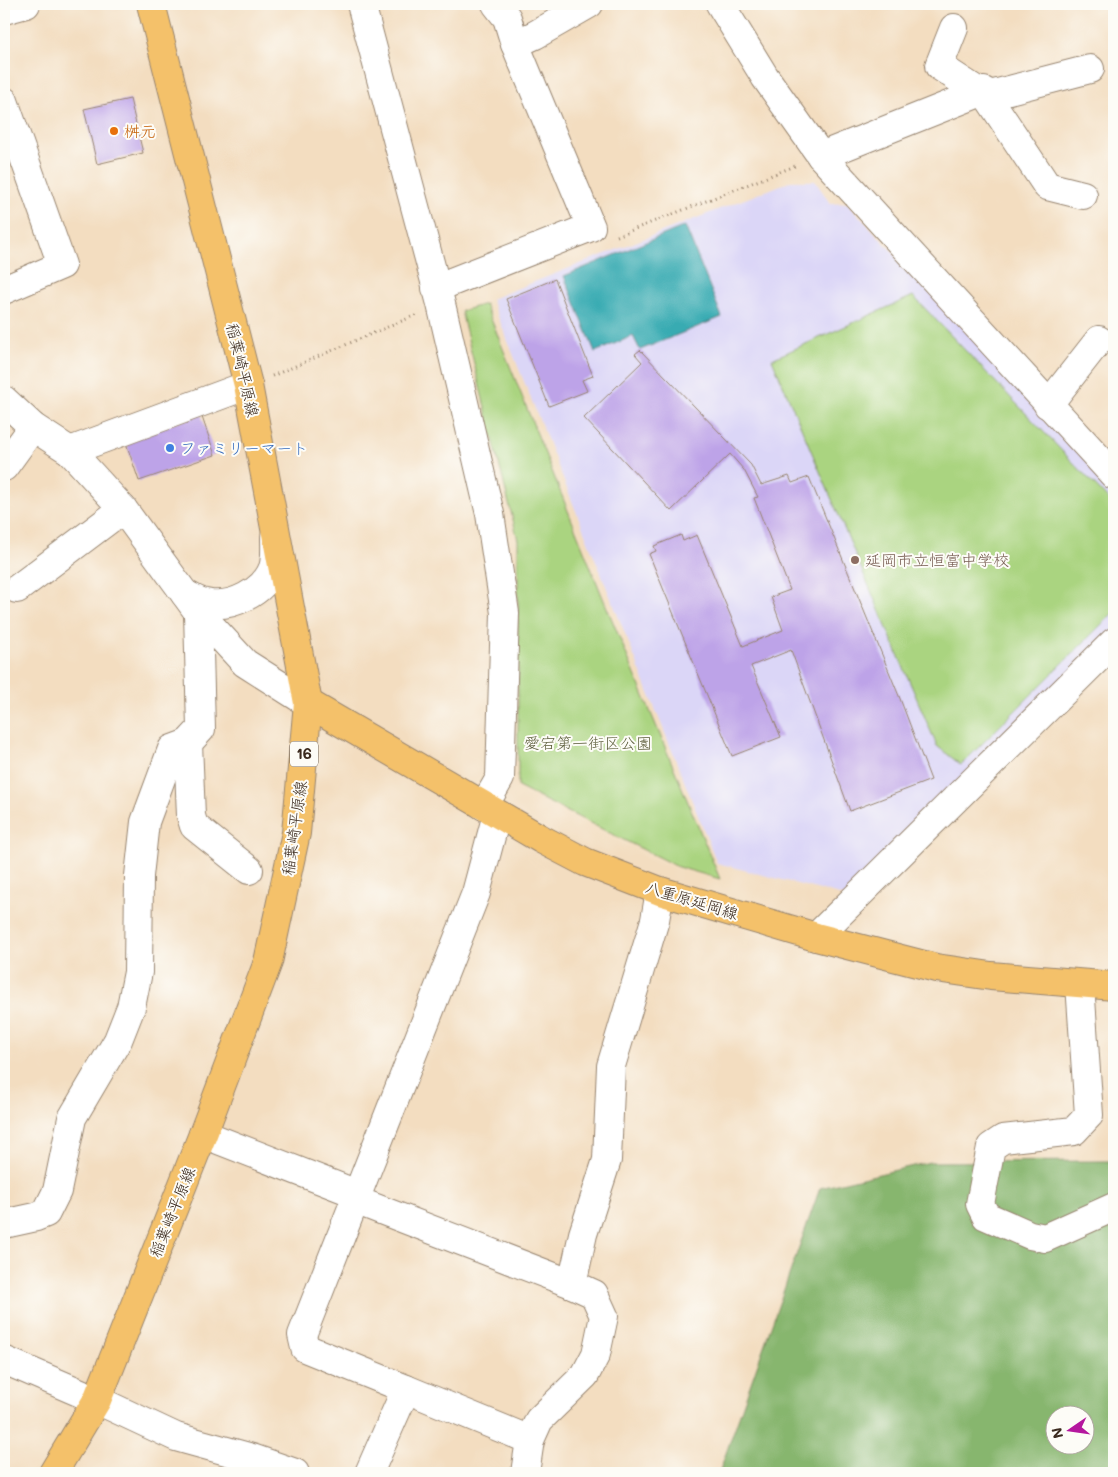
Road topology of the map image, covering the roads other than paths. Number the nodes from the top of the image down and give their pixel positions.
1 (26, 4) edge
2 (151, 4) edge
3 (361, 4) edge
4 (496, 4) edge
5 (589, 4) edge
6 (720, 4) edge
7 (4, 10) edge
8 (954, 28) dead end
9 (515, 44) junction
10 (1090, 69) dead end
11 (983, 94) junction
12 (4, 101) edge
13 (821, 156) junction
14 (1083, 195) dead end
15 (4, 290) edge
16 (439, 296) junction
17 (1099, 340) dead end
18 (248, 385) junction
19 (4, 400) edge
20 (1048, 404) junction
21 (33, 427) junction
22 (70, 451) junction
23 (4, 467) edge
24 (1114, 475) edge
25 (123, 509) junction
26 (276, 527) junction
27 (18, 589) dead end
28 (192, 603) junction
29 (1114, 642) edge
30 (308, 703) junction
31 (188, 743) junction
32 (491, 810) junction
33 (249, 870) dead end
34 (660, 891) junction
35 (816, 937) junction
36 (1080, 984) junction
37 (1114, 986) edge
38 (203, 1134) junction
39 (356, 1197) junction
40 (1114, 1207) edge
41 (4, 1224) edge
42 (572, 1284) junction
43 (4, 1360) edge
44 (406, 1388) junction
45 (97, 1400) junction
46 (530, 1440) junction
47 (52, 1473) edge
48 (295, 1473) edge
49 (369, 1473) edge
50 (525, 1473) edge

1 - 7 street
2 - 18 main road, 稲葉崎平原線 / 16
3 - 16 street
4 - 9 street
5 - 9 street
6 - 13 street
8 - 11 street
9 - 16 street
10 - 11 street
11 - 13 street
11 - 14 street
12 - 15 street
13 - 20 street
16 - 32 street
17 - 20 street
18 - 22 street
18 - 26 main road, 稲葉崎平原線 / 16
19 - 21 street
20 - 24 street
21 - 22 street
21 - 23 street
22 - 25 street
25 - 27 street
25 - 28 street
26 - 28 street
26 - 30 main road, 稲葉崎平原線 / 16
28 - 30 street
28 - 31 street
29 - 35 street
30 - 32 main road, 八重原延岡線
30 - 38 main road, 稲葉崎平原線 / 16
31 - 33 street
31 - 41 street
32 - 34 main road, 八重原延岡線
32 - 39 street
34 - 35 main road, 八重原延岡線
34 - 42 street
35 - 36 main road, 八重原延岡線
36 - 37 main road, 八重原延岡線
36 - 40 street
38 - 39 street
38 - 45 main road, 稲葉崎平原線 / 16
39 - 42 street
39 - 44 street
42 - 46 street
43 - 45 street
44 - 46 street
44 - 49 street
45 - 47 main road, 稲葉崎平原線 / 16
45 - 48 street
46 - 50 street

